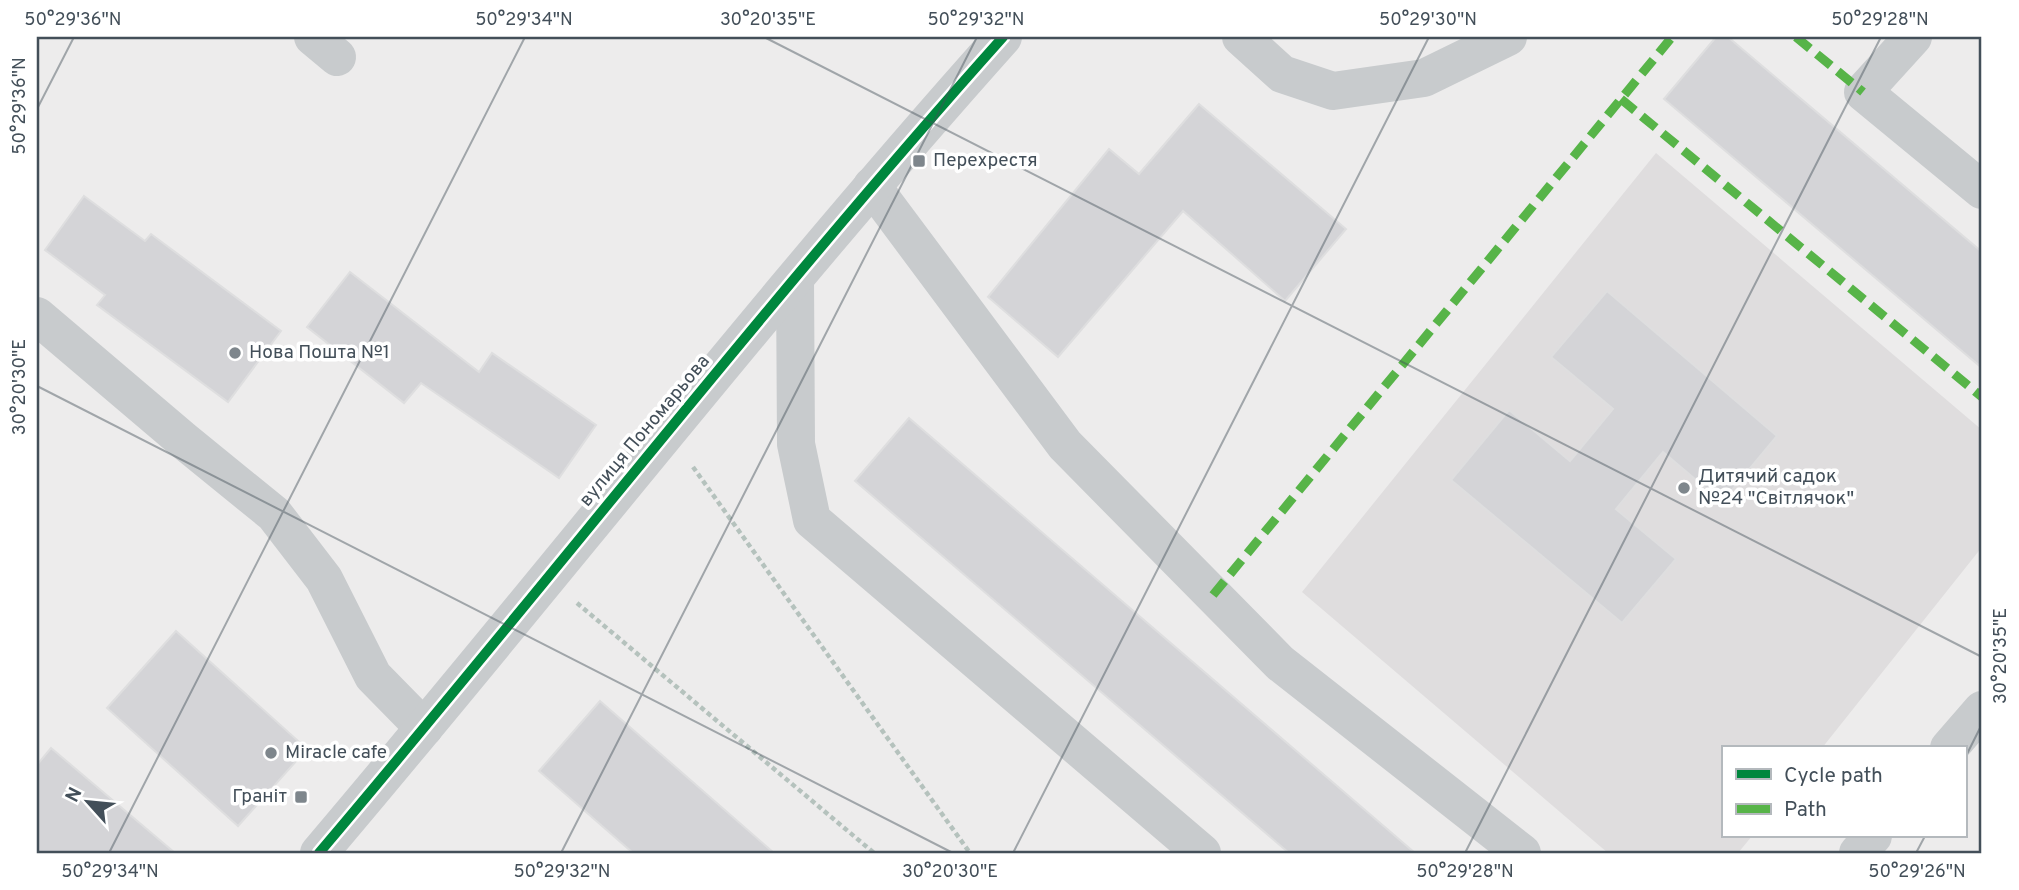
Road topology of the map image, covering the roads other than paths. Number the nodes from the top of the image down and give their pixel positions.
1 (1003, 37) edge
2 (1241, 37) edge
3 (1508, 37) edge
4 (1913, 37) edge
5 (873, 187) junction
6 (1982, 190) edge
7 (795, 280) junction
8 (37, 316) edge
9 (1982, 710) edge
10 (424, 727) junction
11 (1951, 746) edge
12 (1871, 838) edge
13 (1517, 852) edge
14 (319, 853) edge
15 (1202, 853) edge
16 (1858, 853) edge

1 - 5 street, вулиця Пономарьова
2 - 3 street
4 - 6 street
5 - 7 street, вулиця Пономарьова
5 - 13 street
7 - 10 street, вулиця Пономарьова
7 - 15 street
8 - 10 street
9 - 11 street
10 - 14 street, вулиця Пономарьова
12 - 16 street

